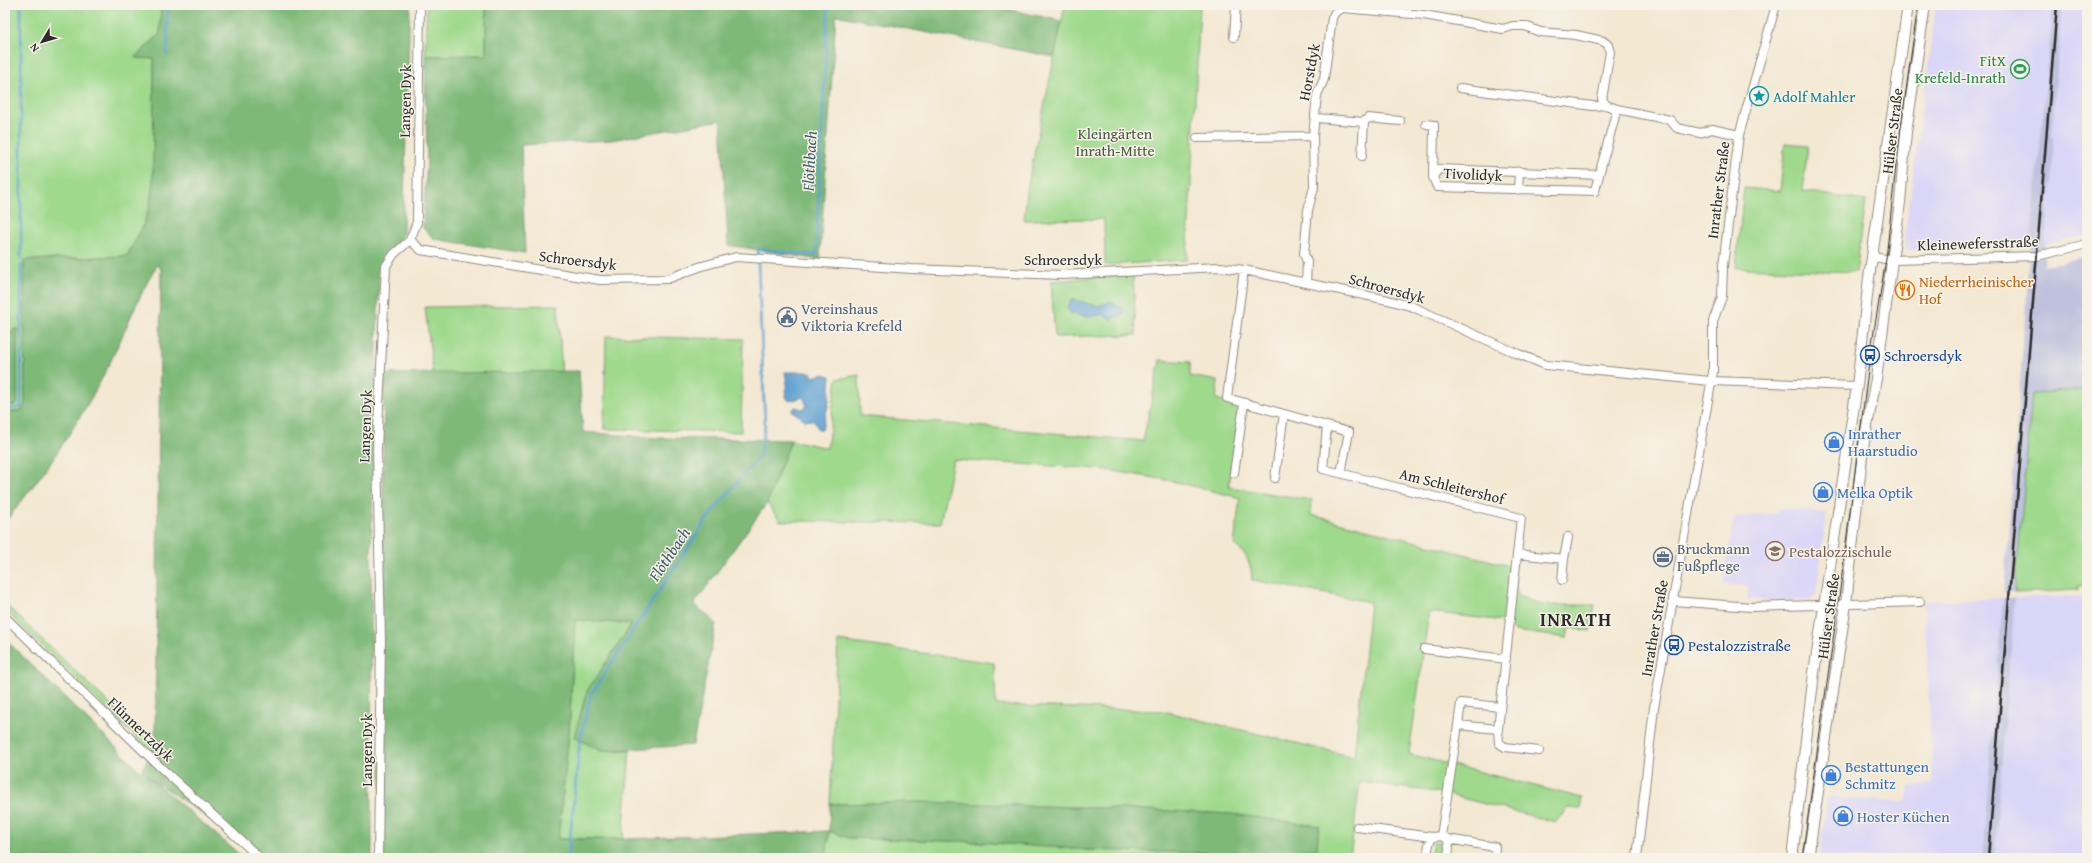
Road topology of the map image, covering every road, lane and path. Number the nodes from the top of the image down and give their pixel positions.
1 (420, 5) edge
2 (1236, 5) edge
3 (1776, 5) edge
4 (1908, 5) edge
5 (1925, 5) edge
6 (1234, 38) dead end
7 (1460, 88) dead end
8 (1606, 104) junction
9 (1617, 109) junction
10 (1316, 118) junction
11 (1400, 121) dead end
12 (1364, 122) junction
13 (1426, 124) dead end
14 (1739, 135) junction
15 (1313, 136) junction
16 (1197, 138) dead end
17 (1362, 156) dead end
18 (1519, 171) junction
19 (1599, 175) junction
20 (1433, 177) junction
21 (1518, 190) junction
22 (410, 240) junction
23 (2087, 244) edge
24 (1872, 257) junction
25 (1893, 260) junction
26 (1244, 270) junction
27 (1306, 283) junction
28 (1710, 381) junction
29 (1857, 386) junction
30 (1244, 404) junction
31 (1284, 414) junction
32 (1327, 426) junction
33 (1234, 473) dead end
34 (1341, 473) junction
35 (1275, 478) dead end
36 (1568, 537) dead end
37 (1518, 554) junction
38 (1564, 558) junction
39 (1562, 580) dead end
40 (1674, 601) junction
41 (1920, 602) dead end
42 (1846, 604) junction
43 (1825, 606) junction
44 (5, 617) edge
45 (1424, 649) dead end
46 (1506, 659) junction
47 (1500, 707) junction
48 (1458, 725) junction
49 (1498, 729) junction
50 (1539, 751) dead end
51 (1357, 827) dead end
52 (1432, 837) junction
53 (1444, 837) junction
54 (260, 858) edge
55 (378, 858) edge
56 (1427, 858) edge
57 (1448, 858) edge
58 (1494, 858) edge
59 (1637, 858) edge
60 (1792, 858) edge
61 (1808, 858) edge

1 - 22 street, Langen Dyk
2 - 6 street
3 - 14 street, Inrather Straße
4 - 24 street, Hülser Straße
5 - 25 street, Hülser Straße
7 - 8 street
8 - 9 street
8 - 10 street, Horstdyk
9 - 14 street
9 - 19 street, Tivolidyk
10 - 12 street, Horstdyk
10 - 15 street, Horstdyk
11 - 12 street, Horstdyk
12 - 17 street
13 - 20 street, Tivolidyk
14 - 28 street, Inrather Straße
15 - 16 street
15 - 27 street, Horstdyk
18 - 19 street, Tivolidyk
18 - 20 street, Tivolidyk
18 - 21 street, Tivolidyk
19 - 21 street, Tivolidyk
20 - 21 street, Tivolidyk
22 - 26 street, Schroersdyk
22 - 55 street, Langen Dyk
23 - 25 street, Kleinewefersstraße
24 - 25 street
24 - 29 street, Hülser Straße
25 - 42 street, Hülser Straße
26 - 27 street, Schroersdyk
26 - 30 street
27 - 28 street, Schroersdyk
28 - 29 street
28 - 40 street, Inrather Straße
29 - 43 street, Hülser Straße
30 - 31 street
30 - 33 street
31 - 32 street
31 - 35 street
32 - 34 street, Am Schleitershof
32 - 34 street
34 - 37 street, Am Schleitershof
36 - 38 street
37 - 38 street
37 - 46 street, Am Schleitershof
38 - 39 street
40 - 43 street
40 - 59 street, Inrather Straße
41 - 42 street
42 - 43 street
42 - 61 street, Hülser Straße
43 - 60 street, Hülser Straße
44 - 54 street, Flünnertzdyk
45 - 46 street
46 - 47 street, Am Schleitershof
47 - 48 street
47 - 49 street, Am Schleitershof
48 - 49 street
48 - 53 street
49 - 50 street, Am Schleitershof
51 - 52 street
52 - 53 street
52 - 56 street
53 - 57 street
53 - 58 street

